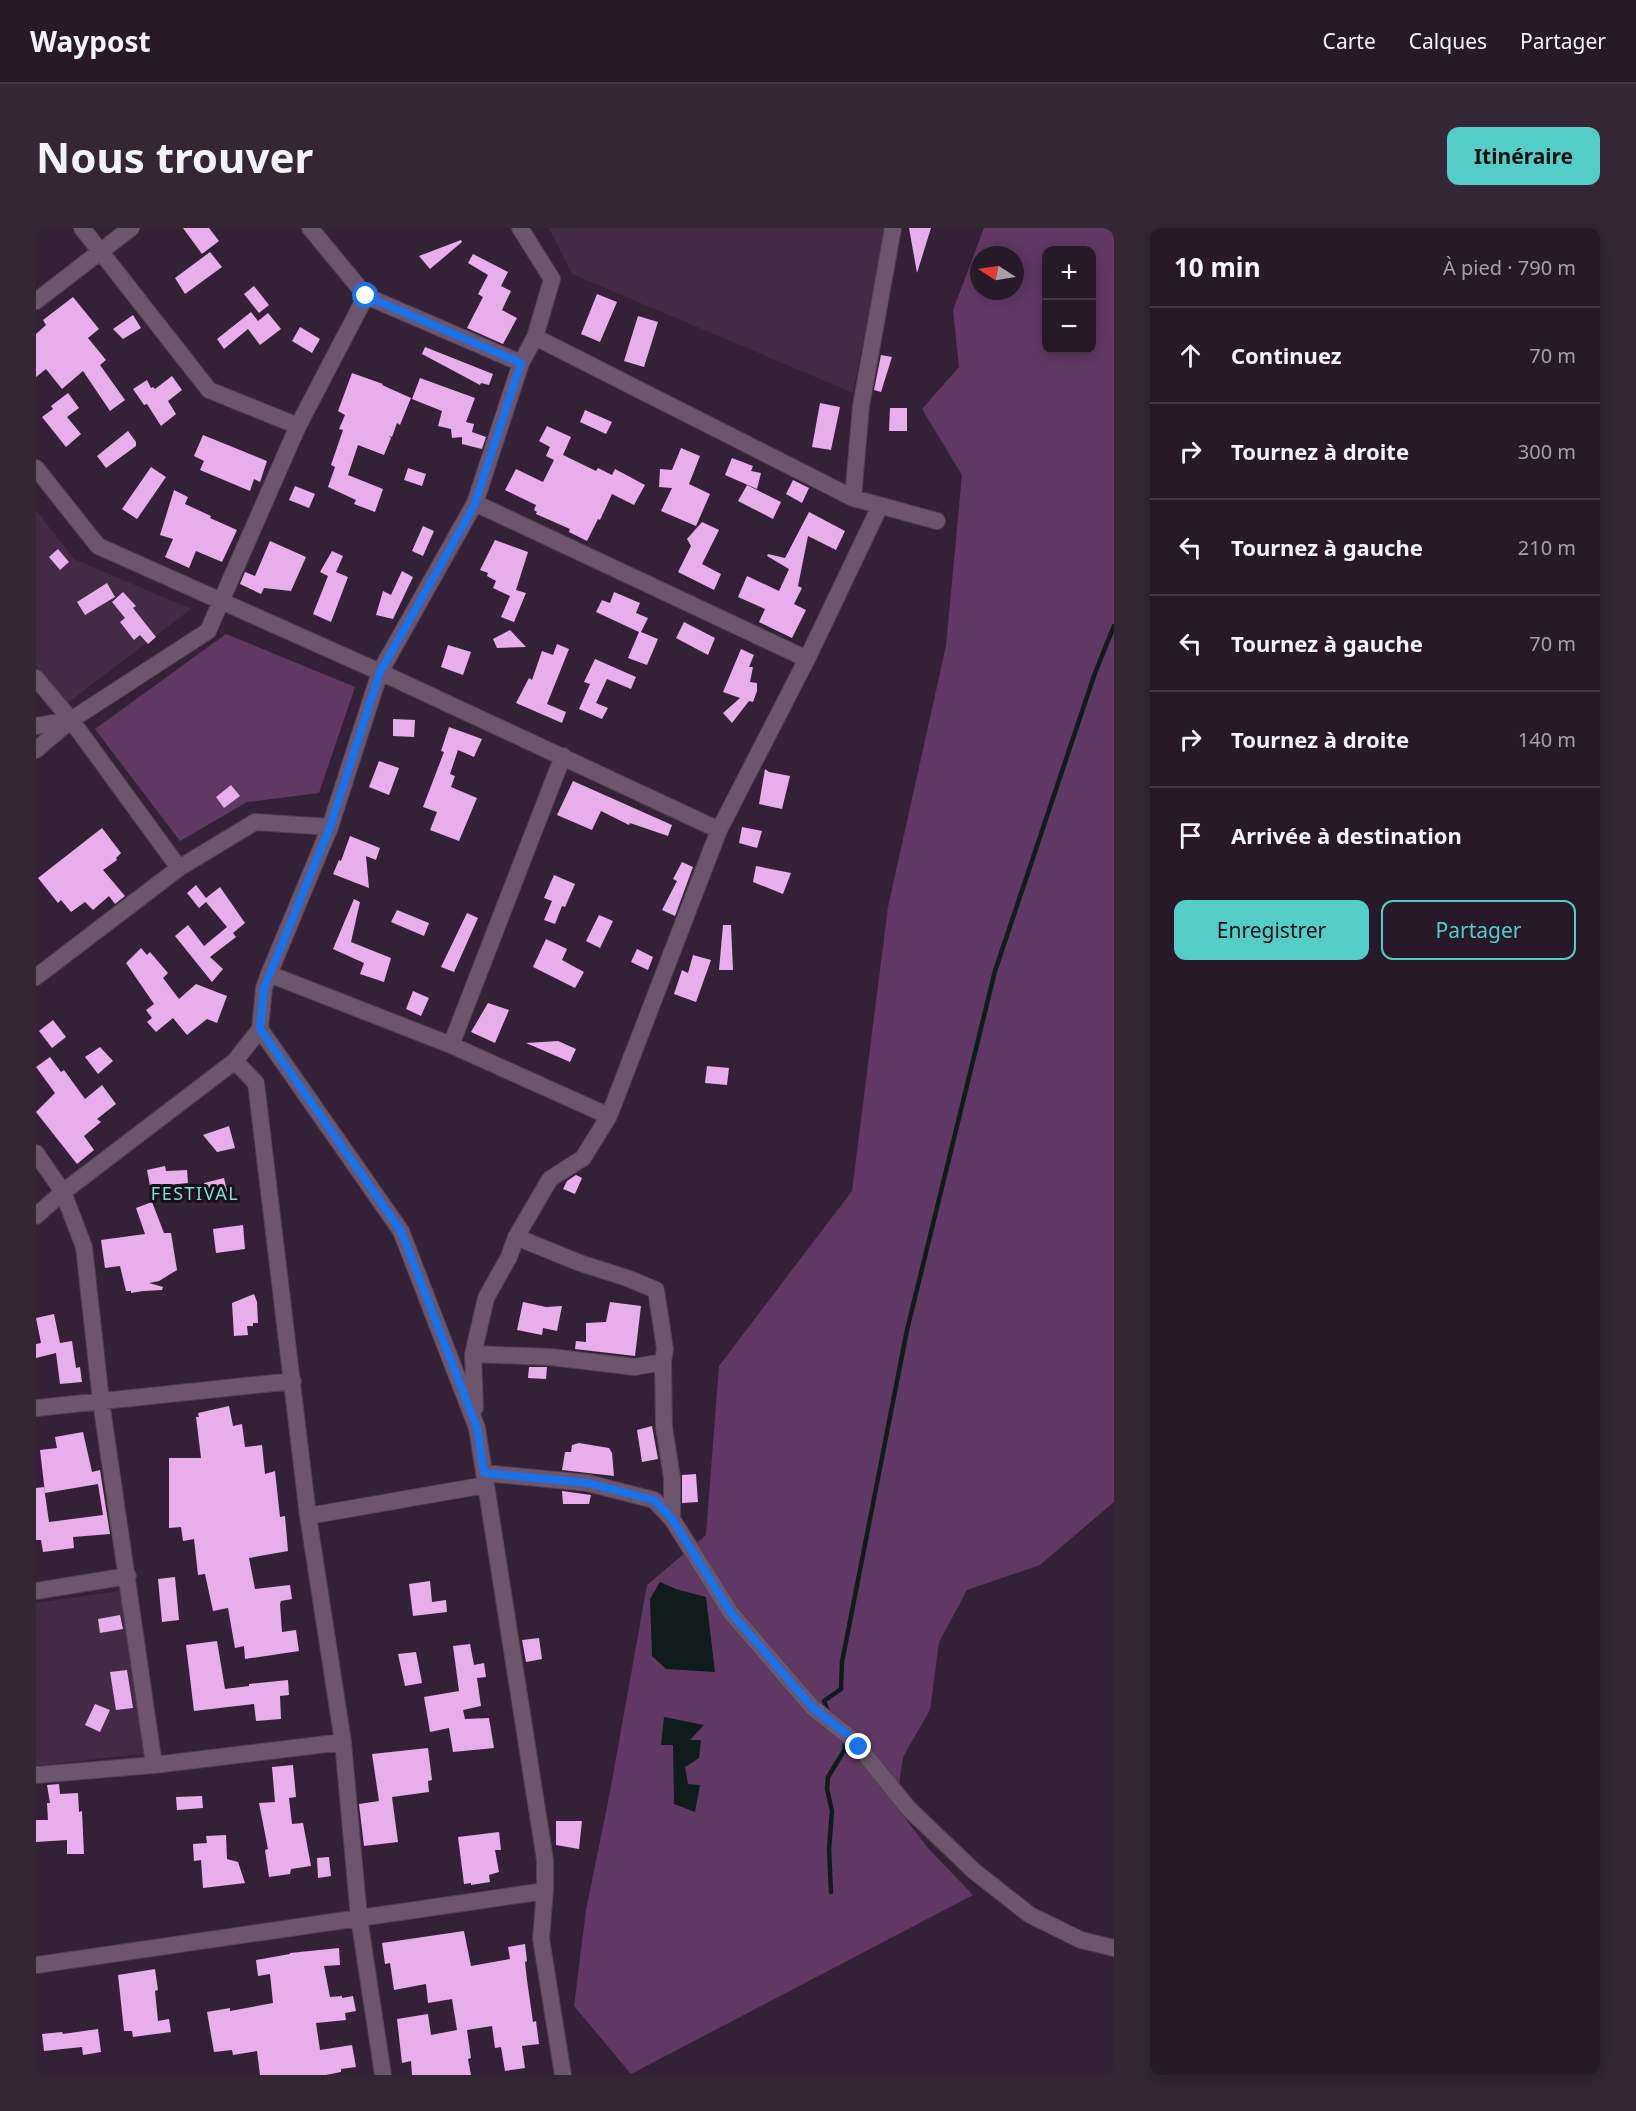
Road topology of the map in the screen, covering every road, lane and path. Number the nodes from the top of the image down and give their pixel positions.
1 (82, 228) edge
2 (131, 228) edge
3 (310, 228) edge
4 (520, 228) edge
5 (892, 228) edge
6 (100, 253) junction
7 (366, 296) junction
8 (36, 301) edge
9 (535, 337) junction
10 (521, 363) junction
11 (298, 426) junction
12 (36, 468) edge
13 (852, 498) junction
14 (475, 503) junction
15 (880, 506) junction
16 (937, 522) dead end
17 (222, 600) junction
18 (807, 659) junction
19 (380, 672) junction
20 (36, 678) edge
21 (71, 720) junction
22 (36, 726) edge
23 (36, 750) edge
24 (563, 756) junction
25 (330, 827) junction
26 (719, 830) junction
27 (179, 868) junction
28 (269, 974) junction
29 (36, 977) edge
30 (260, 1029) junction
31 (451, 1045) junction
32 (235, 1061) junction
33 (609, 1116) junction
34 (36, 1153) edge
35 (63, 1192) junction
36 (36, 1216) edge
37 (516, 1238) junction
38 (473, 1354) junction
39 (663, 1362) junction
40 (293, 1380) junction
41 (101, 1401) junction
42 (36, 1408) edge
43 (476, 1424) junction
44 (485, 1479) junction
45 (308, 1516) junction
46 (672, 1519) junction
47 (128, 1576) junction
48 (36, 1591) edge
49 (343, 1742) junction
50 (154, 1765) junction
51 (36, 1775) edge
52 (545, 1891) junction
53 (359, 1918) junction
54 (1114, 1948) edge
55 (36, 1965) edge
56 (383, 2075) edge
57 (563, 2075) edge

1 - 6 street
2 - 6 street
3 - 7 street
4 - 9 street
5 - 13 street
6 - 8 street
6 - 11 street
7 - 10 street
7 - 11 street
9 - 10 street
9 - 13 street
10 - 14 street
11 - 17 street
12 - 17 street
13 - 15 street
14 - 18 street
14 - 19 street
15 - 16 street
15 - 18 street
17 - 19 street
17 - 21 street
18 - 26 street
19 - 24 street
19 - 25 street
20 - 21 street
21 - 22 street
21 - 23 street
21 - 27 street
24 - 26 street
24 - 31 street
25 - 27 street
25 - 28 street
26 - 33 street
27 - 29 street
28 - 30 street
28 - 31 street
30 - 32 street
30 - 43 street
31 - 33 street
32 - 35 street
32 - 40 street
33 - 37 street
34 - 35 street
35 - 36 street
35 - 41 street
37 - 38 street
37 - 39 street
38 - 39 street
38 - 43 street
39 - 46 street
40 - 41 street
40 - 45 street
41 - 42 street
41 - 47 street
43 - 44 street
44 - 45 street
44 - 46 street
44 - 52 street
45 - 49 street
46 - 54 street
47 - 48 street
47 - 50 street
49 - 50 street
49 - 53 street
50 - 51 street
52 - 53 street
52 - 57 street
53 - 55 street
53 - 56 street

